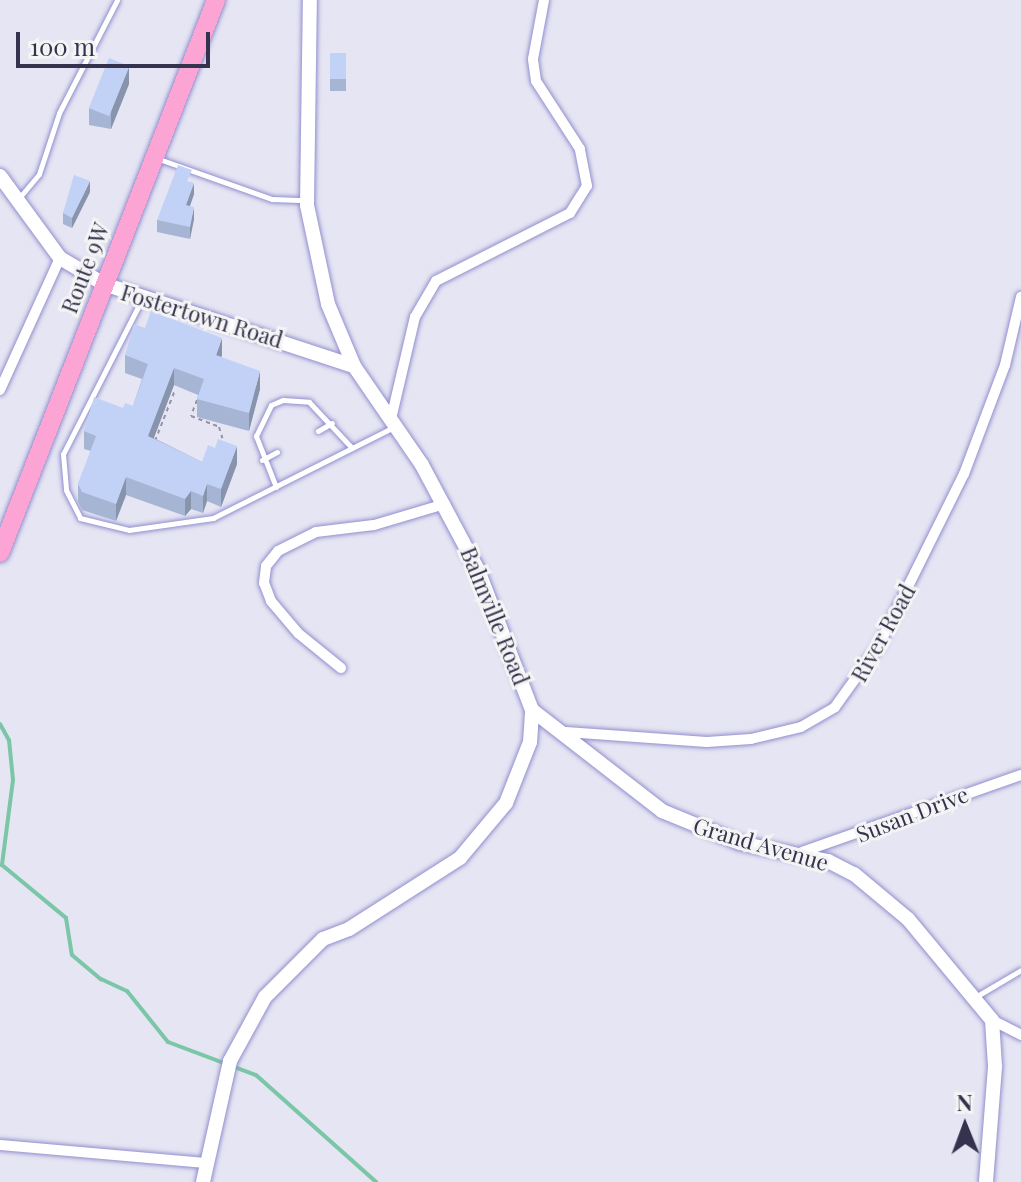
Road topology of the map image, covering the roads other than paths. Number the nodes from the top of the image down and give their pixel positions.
1 (117, 0) edge
2 (216, 0) edge
3 (310, 0) edge
4 (544, 0) edge
5 (154, 157) junction
6 (0, 176) edge
7 (18, 199) junction
8 (307, 200) junction
9 (60, 258) junction
10 (104, 284) junction
11 (1021, 297) edge
12 (142, 299) junction
13 (354, 366) junction
14 (0, 390) edge
15 (332, 423) junction
16 (393, 423) junction
17 (318, 431) dead end
18 (352, 448) junction
19 (277, 452) dead end
20 (262, 460) junction
21 (276, 487) junction
22 (445, 504) junction
23 (0, 553) edge
24 (341, 668) dead end
25 (532, 710) junction
26 (566, 732) junction
27 (1021, 775) edge
28 (802, 852) junction
29 (1021, 970) edge
30 (977, 996) junction
31 (992, 1020) junction
32 (1021, 1035) edge
33 (0, 1145) edge
34 (206, 1163) junction
35 (203, 1182) edge
36 (986, 1182) edge

1 - 7 lane
2 - 5 highway, Route 9W
3 - 8 street, Balmville Road
4 - 16 street
5 - 8 lane
5 - 10 highway, Route 9W
6 - 7 street, Fostertown Road
7 - 9 street, Fostertown Road
8 - 13 street, Balmville Road
9 - 10 street, Fostertown Road
9 - 14 street
10 - 12 street, Fostertown Road
10 - 23 highway, Route 9W
11 - 26 street, River Road
12 - 13 street, Fostertown Road
12 - 21 lane
13 - 16 street, Balmville Road
15 - 17 lane
15 - 18 lane
15 - 20 lane
16 - 18 lane
16 - 22 street, Balmville Road
18 - 21 lane
19 - 20 lane
20 - 21 lane
22 - 24 street
22 - 25 street, Balmville Road
25 - 26 street, Grand Avenue
25 - 34 street, Balmville Road
26 - 28 street, Grand Avenue
27 - 28 street, Susan Drive
28 - 30 street, Grand Avenue
29 - 30 lane
30 - 31 street, Grand Avenue
31 - 32 street
31 - 36 street, Grand Avenue
33 - 34 street
34 - 35 street, Balmville Road

